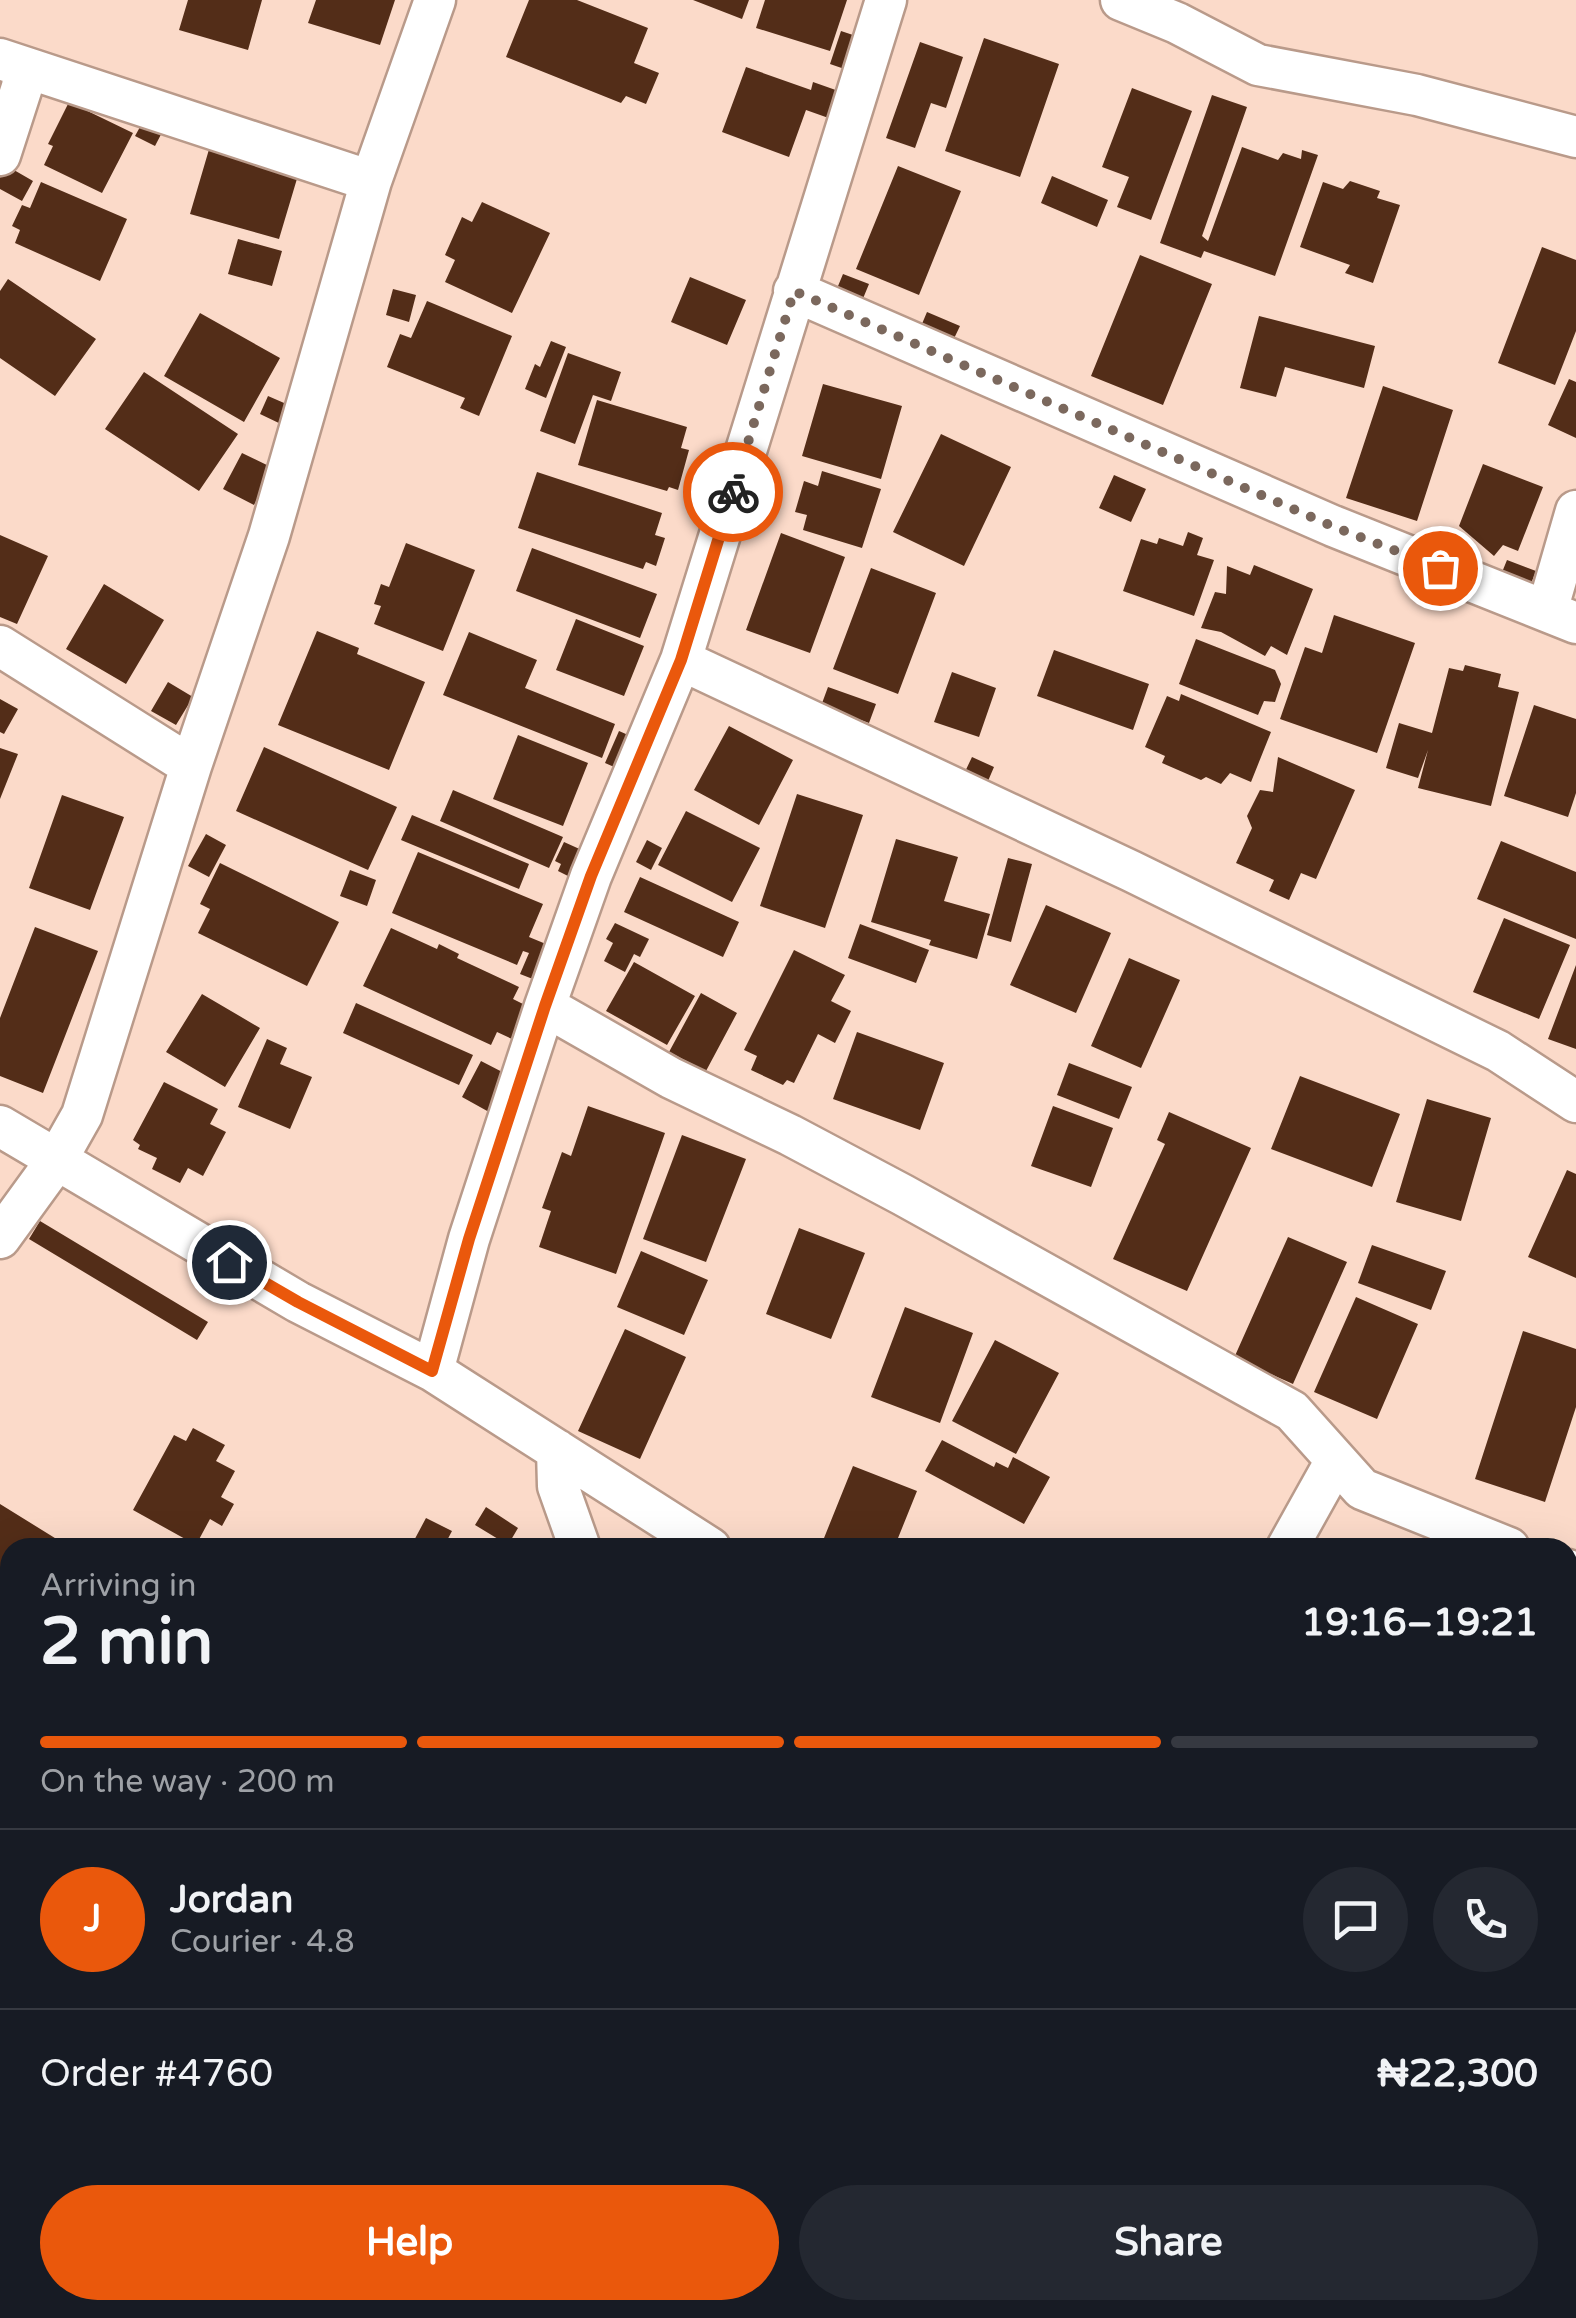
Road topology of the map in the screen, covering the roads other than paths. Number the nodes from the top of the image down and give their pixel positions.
1 (435, 0) edge
2 (886, 0) edge
3 (1121, 0) edge
4 (1182, 12) edge
5 (12, 64) edge
6 (1576, 137) edge
7 (0, 155) edge
8 (371, 181) junction
9 (794, 291) junction
10 (1576, 512) edge
11 (1561, 617) edge
12 (0, 646) edge
13 (681, 660) junction
14 (191, 766) junction
15 (545, 1006) junction
16 (1576, 1102) edge
17 (0, 1126) edge
18 (56, 1161) junction
19 (0, 1238) edge
20 (432, 1371) junction
21 (557, 1450) junction
22 (1335, 1462) junction
23 (576, 1538) edge
24 (694, 1538) edge
25 (1293, 1538) edge
26 (1484, 1538) edge

1 - 8 street
2 - 9 street
3 - 4 street
4 - 6 street
5 - 7 street
5 - 8 street
8 - 14 street
9 - 11 street
9 - 13 street
10 - 11 street
12 - 14 street
13 - 15 street
13 - 16 street
14 - 18 street
15 - 20 street
15 - 22 street
17 - 18 street
18 - 19 street
18 - 20 street
20 - 21 street
21 - 23 street
21 - 24 street
22 - 25 street
22 - 26 street

